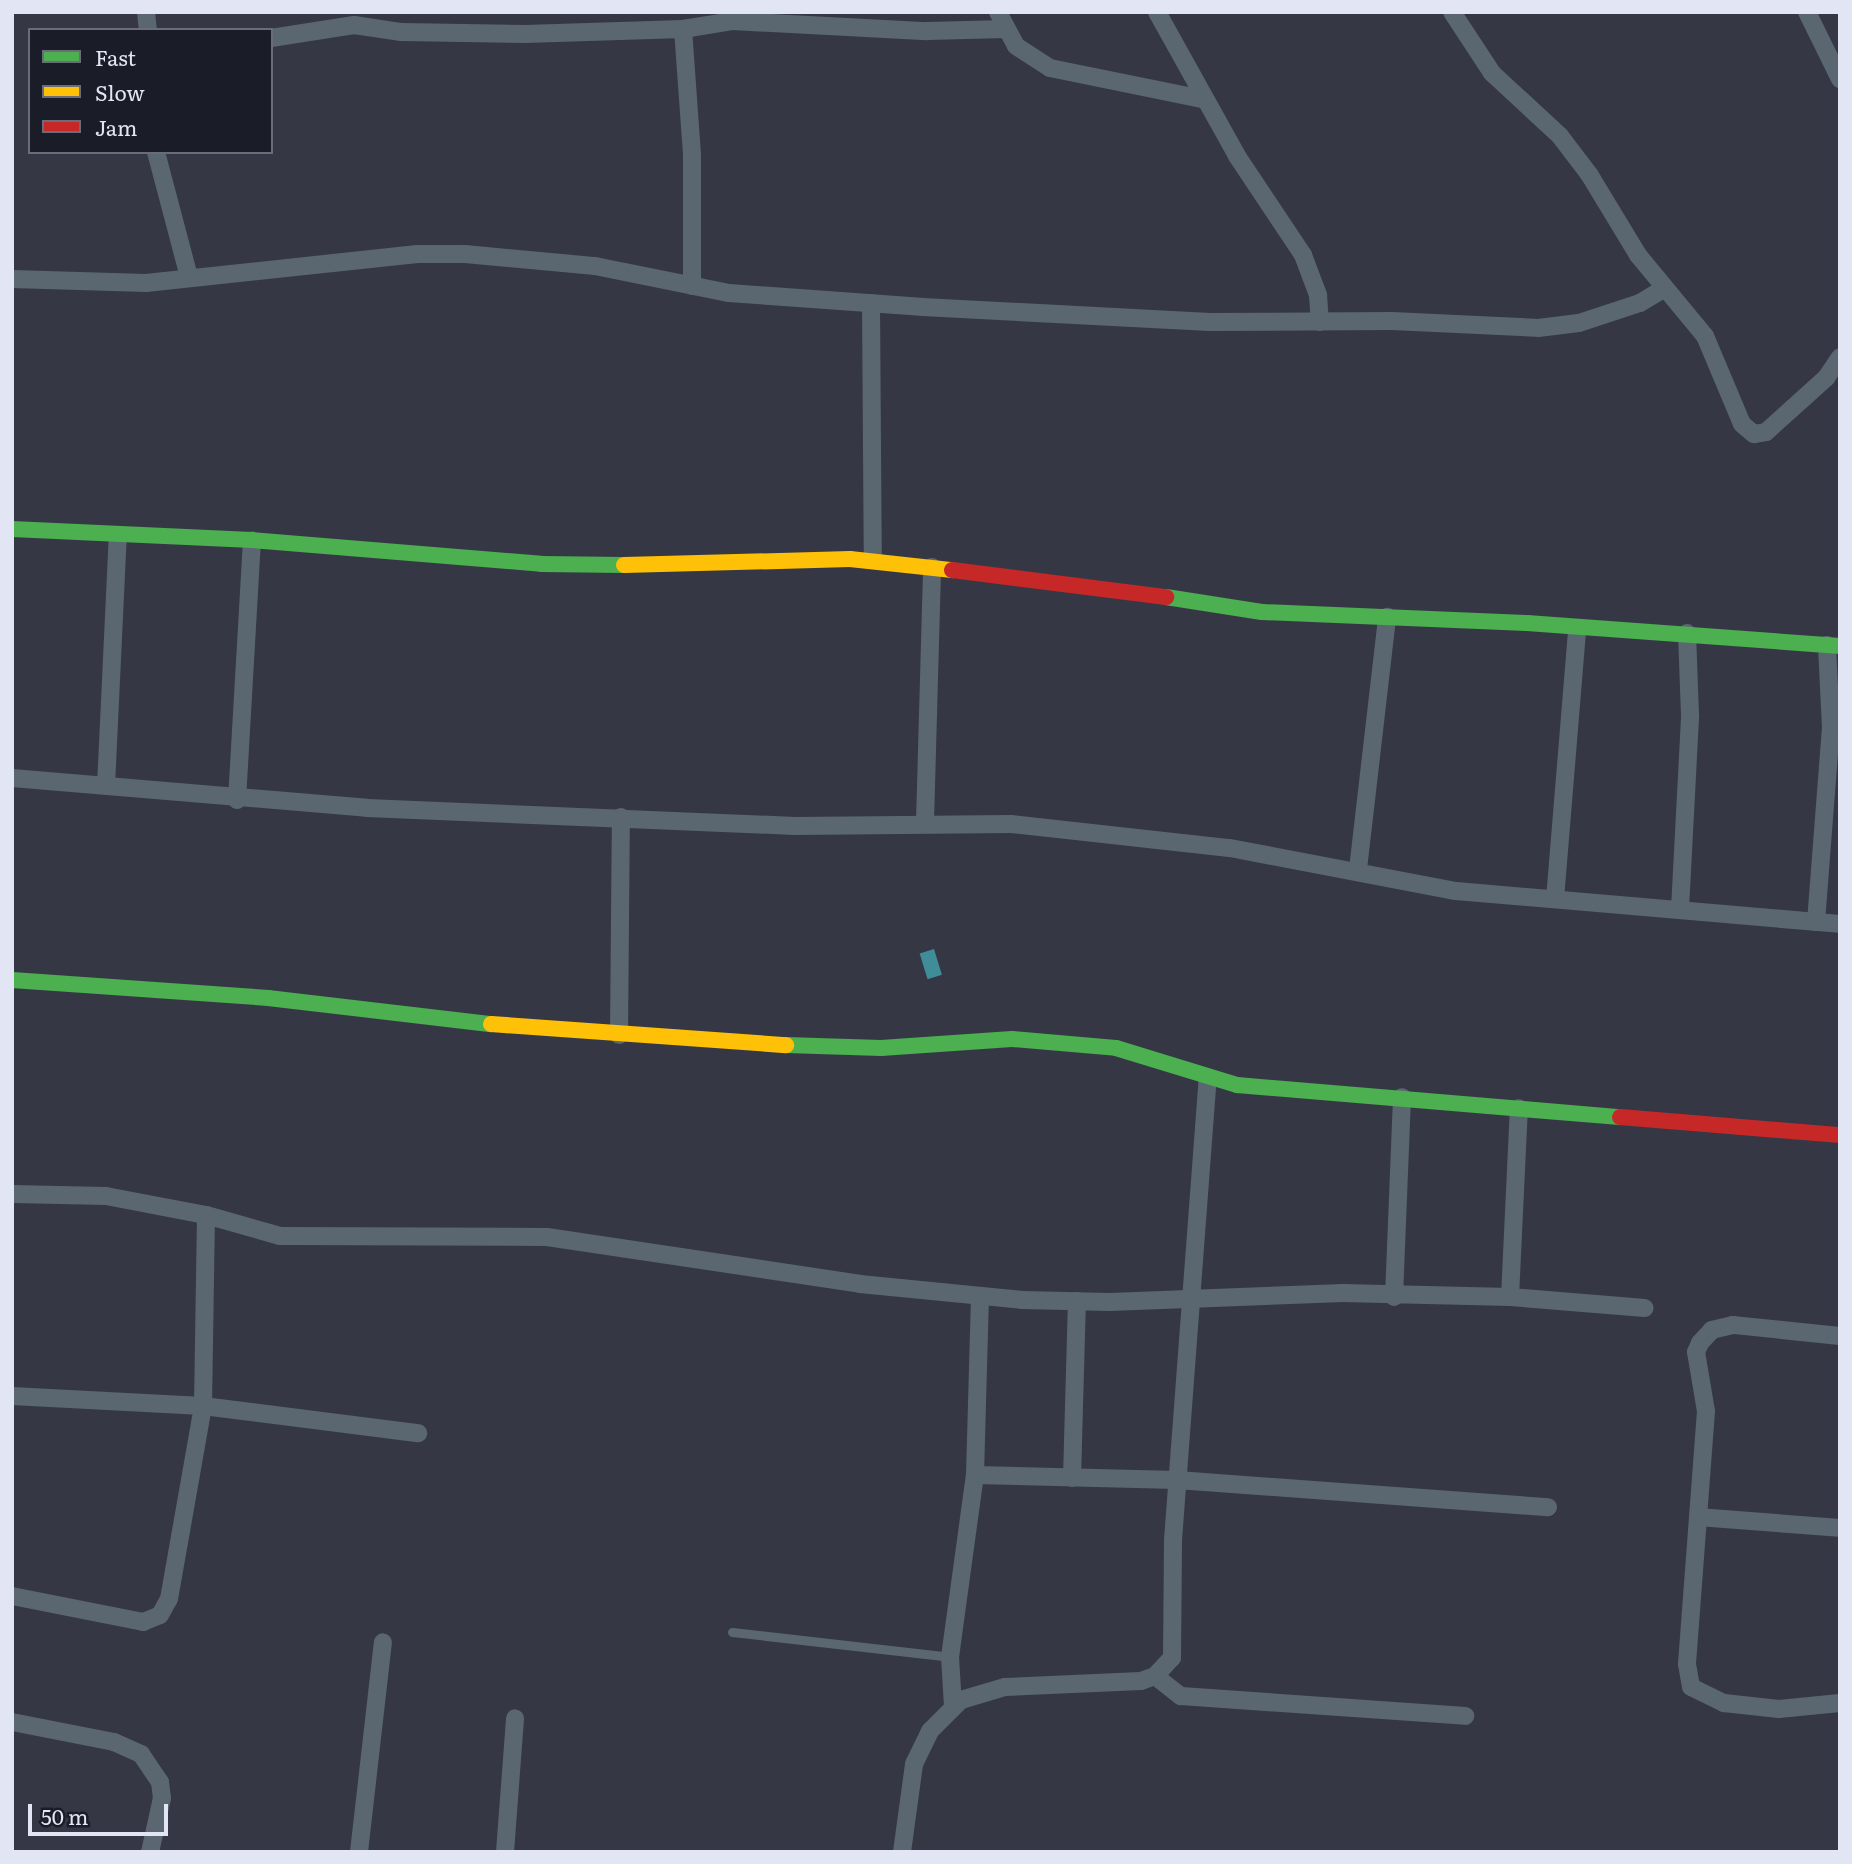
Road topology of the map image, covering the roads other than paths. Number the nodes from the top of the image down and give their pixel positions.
1 (998, 12) edge
2 (1157, 12) edge
3 (1452, 12) edge
4 (1807, 12) edge
5 (683, 29) junction
6 (1006, 29) junction
7 (273, 37) edge
8 (1840, 79) edge
9 (1203, 99) junction
10 (157, 154) edge
11 (189, 277) junction
12 (12, 279) edge
13 (692, 286) junction
14 (1665, 288) junction
15 (872, 303) junction
16 (1320, 322) junction
17 (1840, 357) edge
18 (12, 529) edge
19 (118, 536) junction
20 (252, 540) junction
21 (873, 561) junction
22 (932, 567) junction
23 (1387, 617) junction
24 (1577, 630) junction
25 (1687, 634) junction
26 (1834, 645) edge
27 (12, 778) edge
28 (106, 786) junction
29 (237, 800) junction
30 (621, 817) junction
31 (925, 822) junction
32 (1358, 869) junction
33 (1555, 899) junction
34 (1680, 909) junction
35 (1816, 922) junction
36 (1840, 924) edge
37 (12, 980) edge
38 (619, 1035) junction
39 (1208, 1078) junction
40 (1402, 1097) junction
41 (1519, 1108) junction
42 (1840, 1135) edge
43 (12, 1194) edge
44 (206, 1215) junction
45 (980, 1296) junction
46 (1190, 1296) junction
47 (1394, 1297) junction
48 (1510, 1297) junction
49 (1077, 1301) junction
50 (1645, 1308) dead end
51 (1840, 1336) edge
52 (12, 1396) edge
53 (203, 1406) junction
54 (418, 1433) dead end
55 (975, 1475) junction
56 (1072, 1478) junction
57 (1177, 1480) junction
58 (1548, 1507) dead end
59 (1698, 1517) junction
60 (1840, 1528) edge
61 (12, 1596) edge
62 (732, 1632) dead end
63 (383, 1642) dead end
64 (950, 1657) junction
65 (1154, 1676) junction
66 (1840, 1703) edge
67 (953, 1706) junction
68 (1465, 1716) dead end
69 (515, 1718) dead end
70 (12, 1722) edge
71 (150, 1852) edge
72 (359, 1852) edge
73 (505, 1852) edge
74 (902, 1852) edge

1 - 6 street
2 - 9 street
3 - 14 street
4 - 8 street
5 - 6 street
5 - 7 street
5 - 13 street
6 - 9 street
9 - 16 street
10 - 11 street
11 - 12 street
11 - 13 street
13 - 15 street
14 - 16 street
14 - 17 street
15 - 16 street
15 - 21 street
18 - 19 street
19 - 20 street
19 - 28 street
20 - 21 street
20 - 29 street
21 - 22 street
22 - 23 street
22 - 31 street
23 - 24 street
23 - 32 street
24 - 25 street
24 - 33 street
25 - 26 street
25 - 34 street
26 - 35 street
27 - 28 street
28 - 29 street
29 - 30 street
30 - 31 street
30 - 38 street
31 - 32 street
32 - 33 street
33 - 34 street
34 - 35 street
35 - 36 street
37 - 38 street
38 - 39 street
39 - 40 street
39 - 46 street
40 - 41 street
40 - 47 street
41 - 42 street
41 - 48 street
43 - 44 street
44 - 45 street
44 - 53 street
45 - 49 street
45 - 55 street
46 - 47 street
46 - 49 street
46 - 57 street
47 - 48 street
48 - 50 street
49 - 56 street
51 - 59 street
52 - 53 street
53 - 54 street
53 - 61 street
55 - 56 street
55 - 64 street
56 - 57 street
57 - 58 street
57 - 65 street
59 - 60 street
59 - 66 street
62 - 64 lane
63 - 72 street
64 - 67 street
65 - 67 street
65 - 68 street
67 - 74 street
69 - 73 street
70 - 71 street

